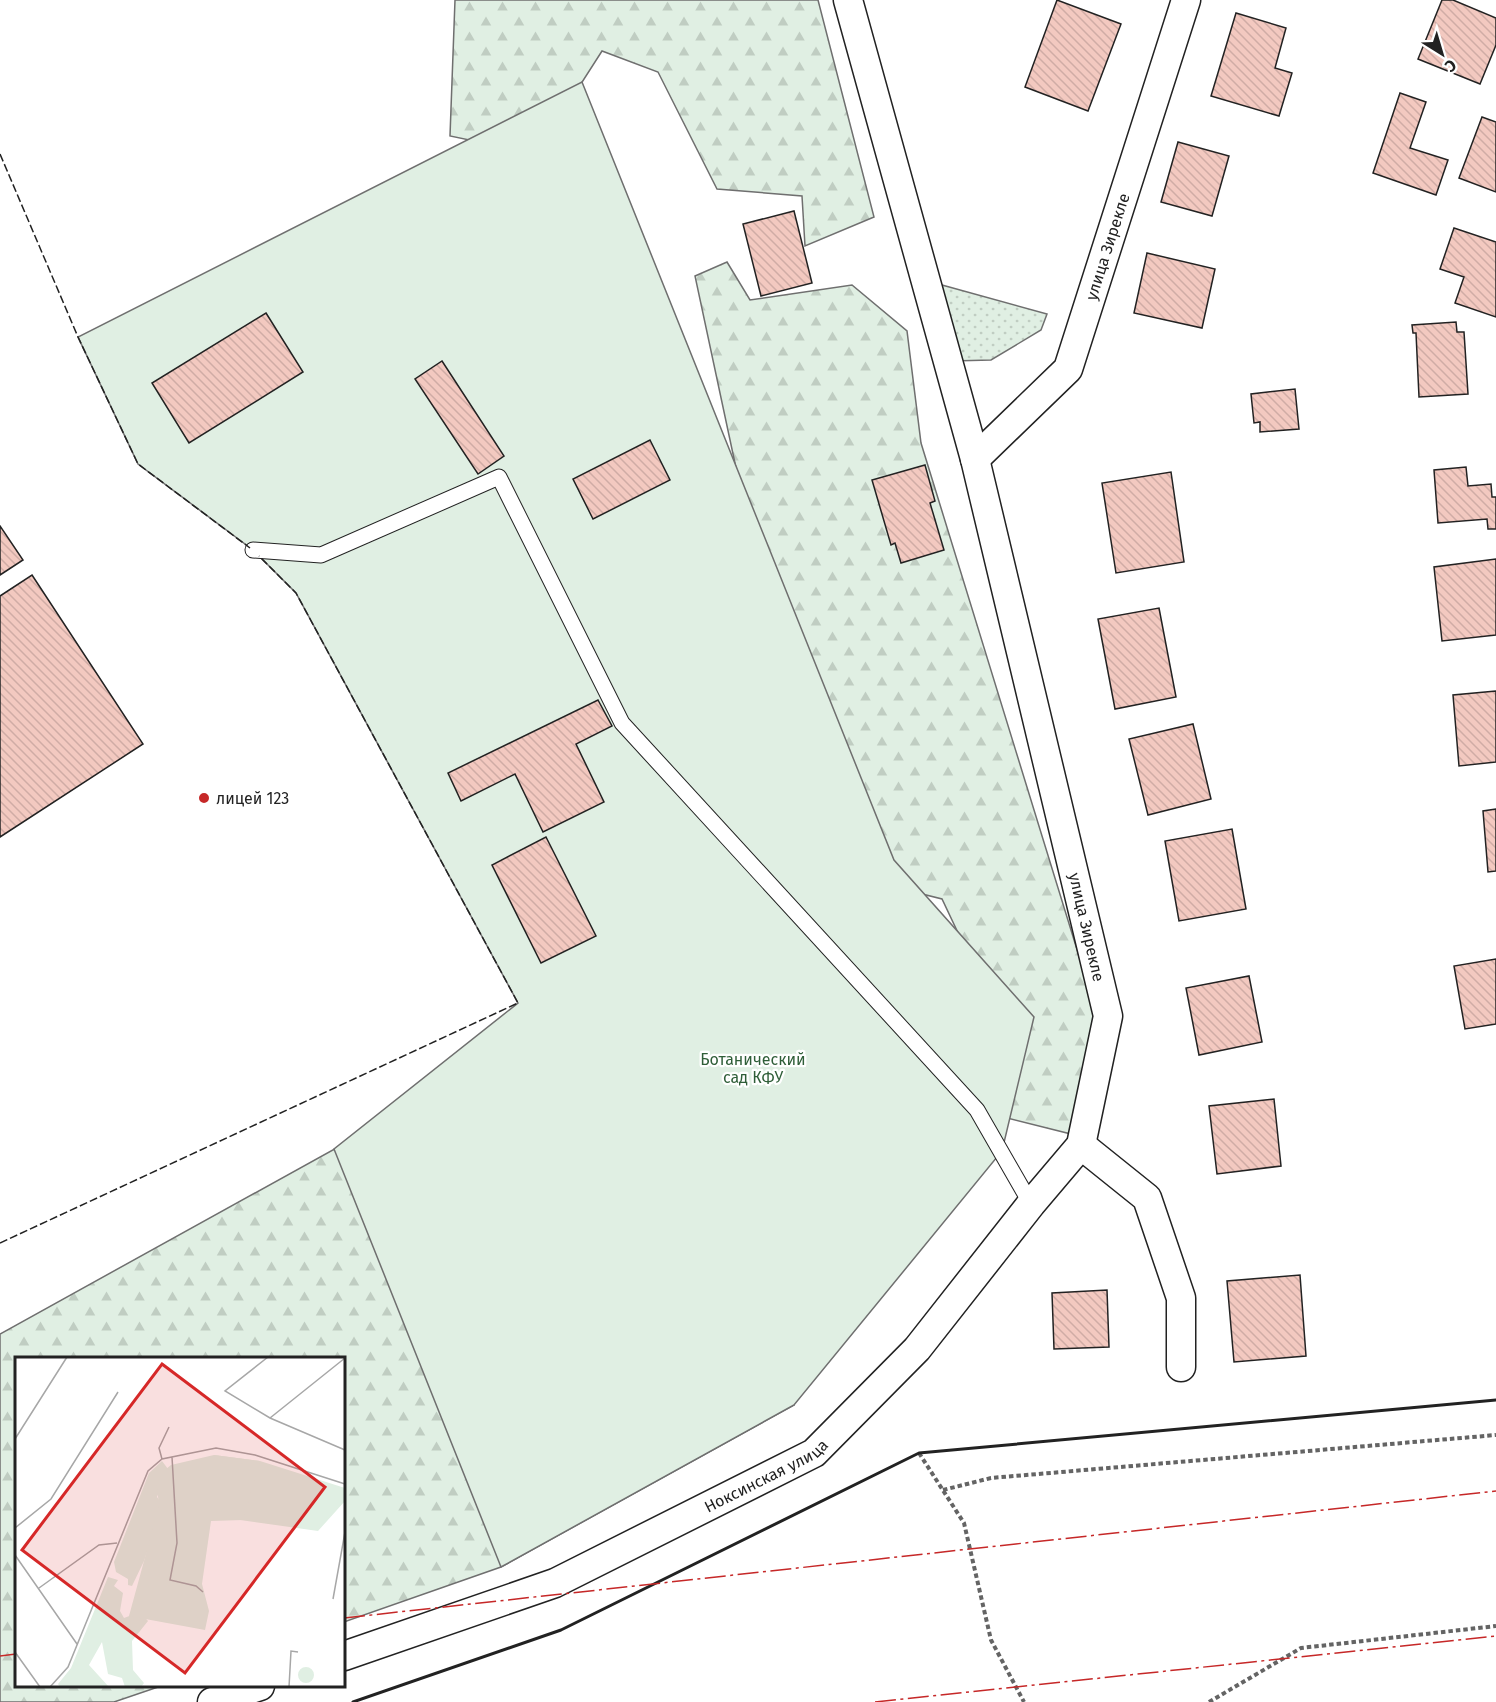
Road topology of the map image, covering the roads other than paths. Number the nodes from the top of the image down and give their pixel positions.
1 (848, 0) edge
2 (1186, 0) edge
3 (975, 459) junction
4 (253, 550) dead end
5 (1081, 1145) junction
6 (1031, 1204) junction
7 (1181, 1367) dead end
8 (345, 1656) edge
9 (257, 1687) edge
10 (212, 1702) edge

1 - 3 street, улица Зирекле
2 - 3 street, улица Зирекле
3 - 5 street, улица Зирекле
4 - 6 lane
5 - 6 street, Ноксинская улица
5 - 7 street
6 - 8 street, Ноксинская улица
9 - 10 street

